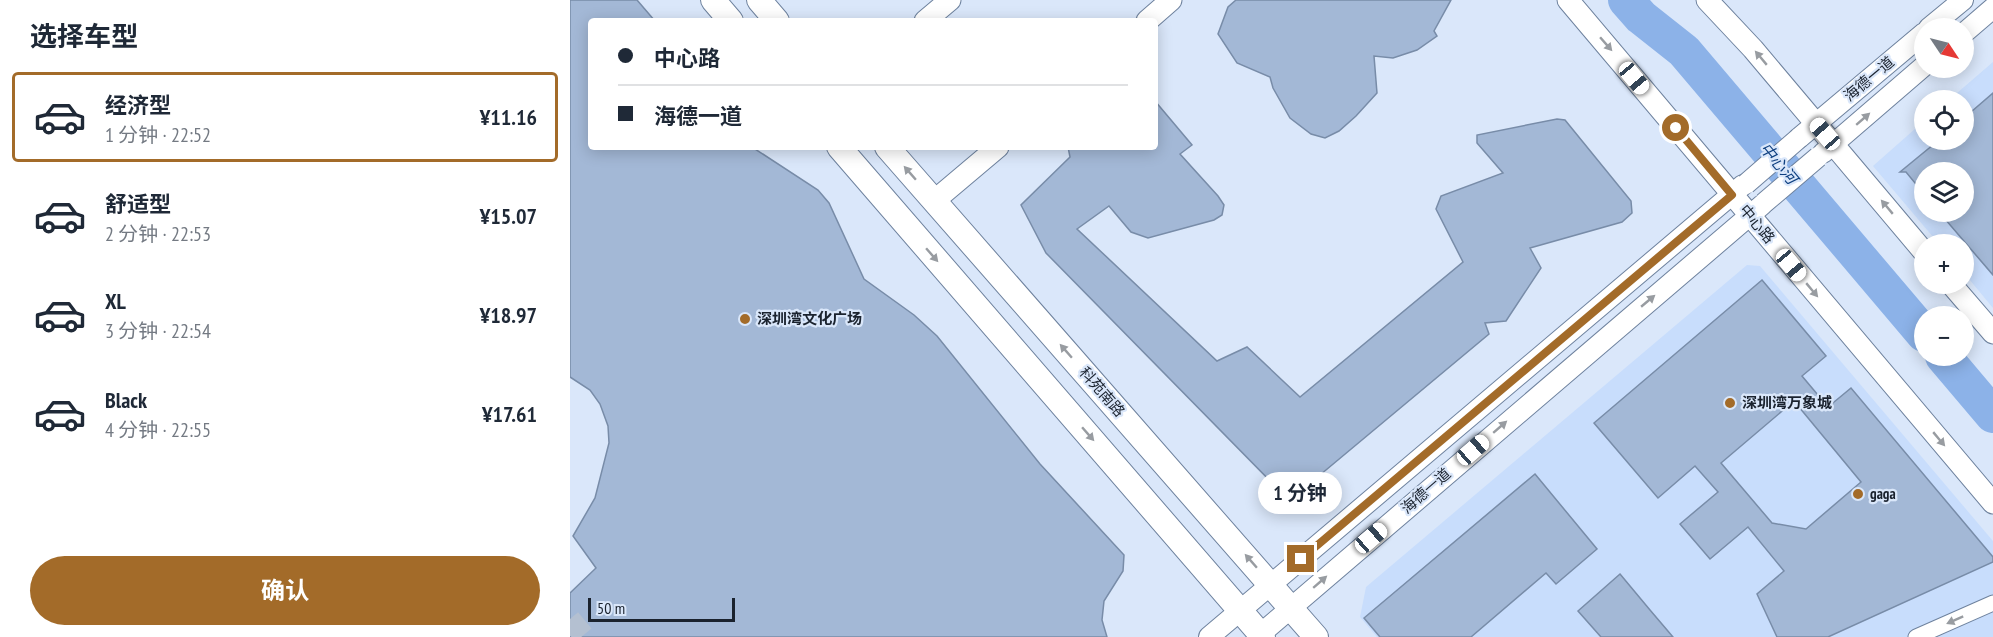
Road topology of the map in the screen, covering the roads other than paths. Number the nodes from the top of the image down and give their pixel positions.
1 (713, 0) edge
2 (759, 0) edge
3 (950, 0) edge
4 (1172, 0) edge
5 (1568, 0) edge
6 (1707, 0) edge
7 (1963, 0) edge
8 (1993, 8) edge
9 (728, 18) edge
10 (774, 18) edge
11 (929, 18) edge
12 (1151, 18) edge
13 (1941, 18) edge
14 (1974, 24) edge
15 (1914, 41) edge
16 (1914, 75) edge
17 (1816, 124) junction
18 (842, 150) edge
19 (890, 150) edge
20 (994, 150) edge
21 (1826, 151) junction
22 (1739, 189) junction
23 (934, 201) junction
24 (1757, 209) junction
25 (1914, 242) edge
26 (1960, 294) edge
27 (1993, 333) edge
28 (1993, 503) edge
29 (1271, 584) junction
30 (1993, 603) edge
31 (1291, 607) junction
32 (1240, 611) junction
33 (1260, 636) edge
34 (1209, 637) edge
35 (1316, 637) edge
36 (1916, 637) edge

1 - 9 main road
2 - 10 main road
3 - 11 main road
4 - 12 main road
5 -> 22 main road, 中心路
17 -> 6 main road
7 - 13 street
8 - 14 street
15 - 17 street, 海德一道
21 -> 16 street, 海德一道
17 - 21 main road
17 - 22 street, 海德一道, bridge
18 -> 32 main road
23 -> 19 main road, 科苑南路
20 - 23 main road
21 - 24 street, 海德一道, bridge
25 -> 21 main road
22 - 24 main road, 中心路
22 - 29 street, 海德一道
29 -> 23 main road, 科苑南路
24 -> 28 main road, 中心路
31 -> 24 street, 海德一道
26 - 27 main road
29 - 31 main road, 科苑南路
29 - 32 street, 海德一道
30 -> 36 street
31 - 33 street, 海德一道
31 - 35 main road, 科苑南路
32 - 33 main road
32 - 34 street, 海德一道

